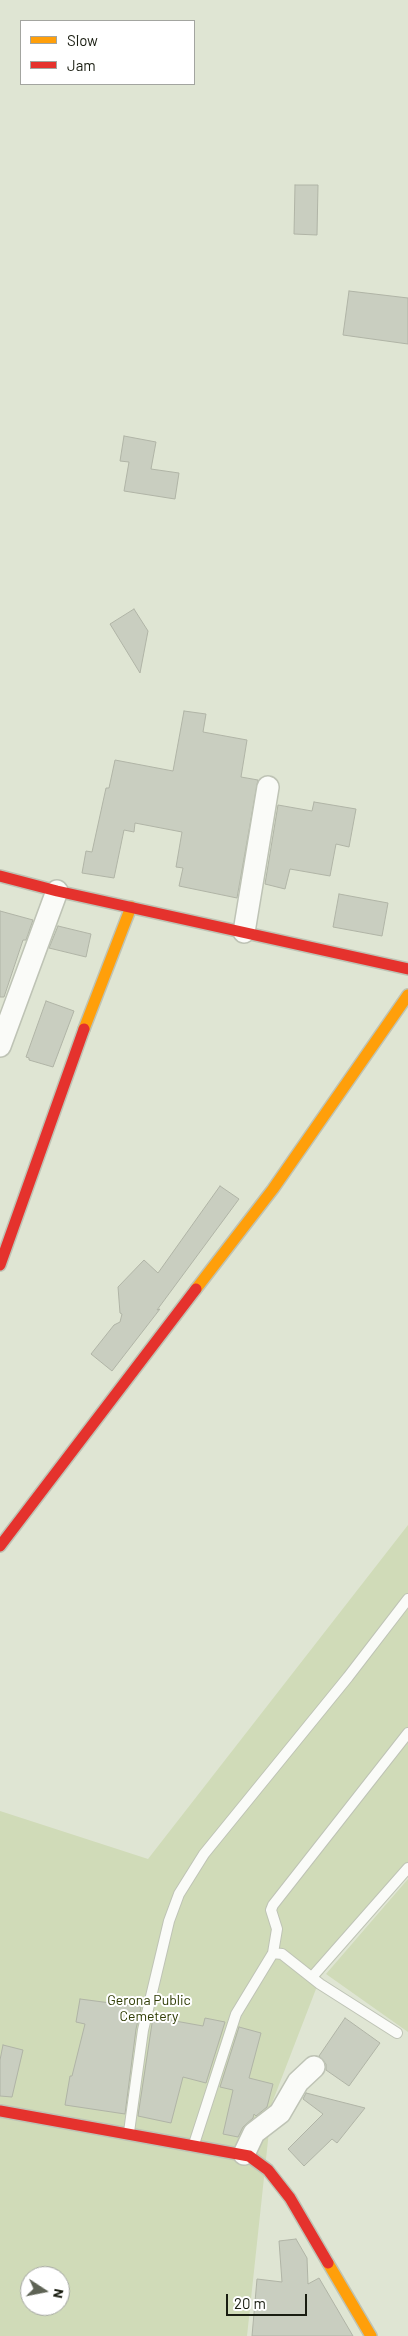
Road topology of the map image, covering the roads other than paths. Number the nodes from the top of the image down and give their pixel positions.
1 (268, 787) dead end
2 (0, 876) edge
3 (57, 891) junction
4 (131, 907) junction
5 (244, 932) junction
6 (408, 969) edge
7 (408, 995) edge
8 (0, 1046) edge
9 (0, 1265) edge
10 (0, 1546) edge
11 (408, 1599) edge
12 (408, 1733) edge
13 (408, 1868) edge
14 (273, 1953) junction
15 (312, 1978) junction
16 (397, 2033) dead end
17 (314, 2067) dead end
18 (0, 2111) edge
19 (128, 2133) junction
20 (194, 2145) junction
21 (244, 2154) junction
22 (371, 2336) edge

1 - 5 street
2 - 3 street
3 - 4 street
3 - 8 street
4 - 5 street
4 - 9 street
5 - 6 street
7 - 10 street
11 - 19 lane
12 - 14 lane
13 - 15 lane
14 - 15 lane
14 - 20 lane
15 - 16 lane
17 - 21 street
18 - 19 street
19 - 20 street
20 - 21 street
21 - 22 street

